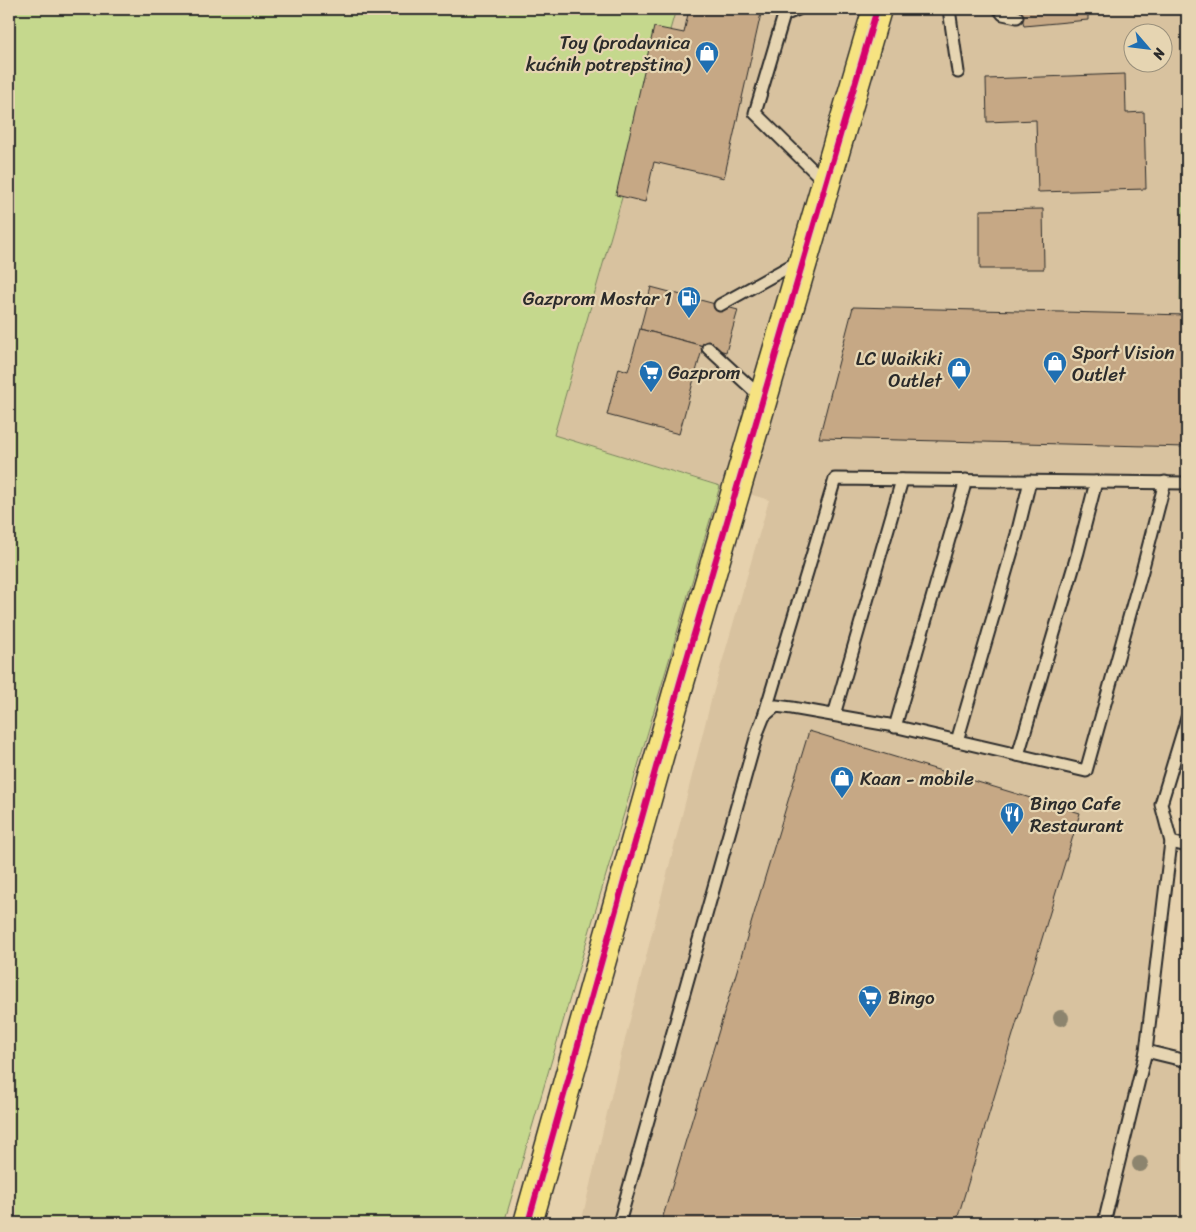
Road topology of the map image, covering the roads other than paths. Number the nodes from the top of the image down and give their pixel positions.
1 (798, 9) edge
2 (877, 9) edge
3 (949, 9) edge
4 (998, 9) edge
5 (1017, 17) dead end
6 (958, 72) dead end
7 (826, 183) junction
8 (804, 258) junction
9 (720, 305) dead end
10 (708, 348) dead end
11 (763, 399) junction
12 (902, 480) junction
13 (966, 480) junction
14 (1030, 481) junction
15 (1096, 482) junction
16 (1165, 482) junction
17 (1187, 483) edge
18 (764, 716) junction
19 (834, 716) junction
20 (1187, 718) edge
21 (895, 727) junction
22 (957, 741) junction
23 (1018, 755) junction
24 (1171, 842) junction
25 (1187, 846) edge
26 (1146, 1051) junction
27 (1187, 1061) edge
28 (531, 1219) edge
29 (619, 1223) edge
30 (1104, 1223) edge

1 - 7 lane
2 - 7 main road
3 - 6 lane
4 - 5 lane
7 - 8 main road
8 - 9 lane
8 - 11 main road
10 - 11 lane
11 - 28 main road
12 - 13 lane
12 - 18 lane
12 - 19 lane
13 - 14 lane
13 - 21 lane
14 - 15 lane
14 - 22 lane
15 - 16 lane
15 - 23 lane
16 - 17 lane
16 - 23 lane
18 - 19 lane
18 - 29 lane
19 - 21 lane
20 - 24 lane
21 - 22 lane
22 - 23 lane
24 - 25 lane
24 - 26 lane
26 - 27 lane
26 - 30 lane

